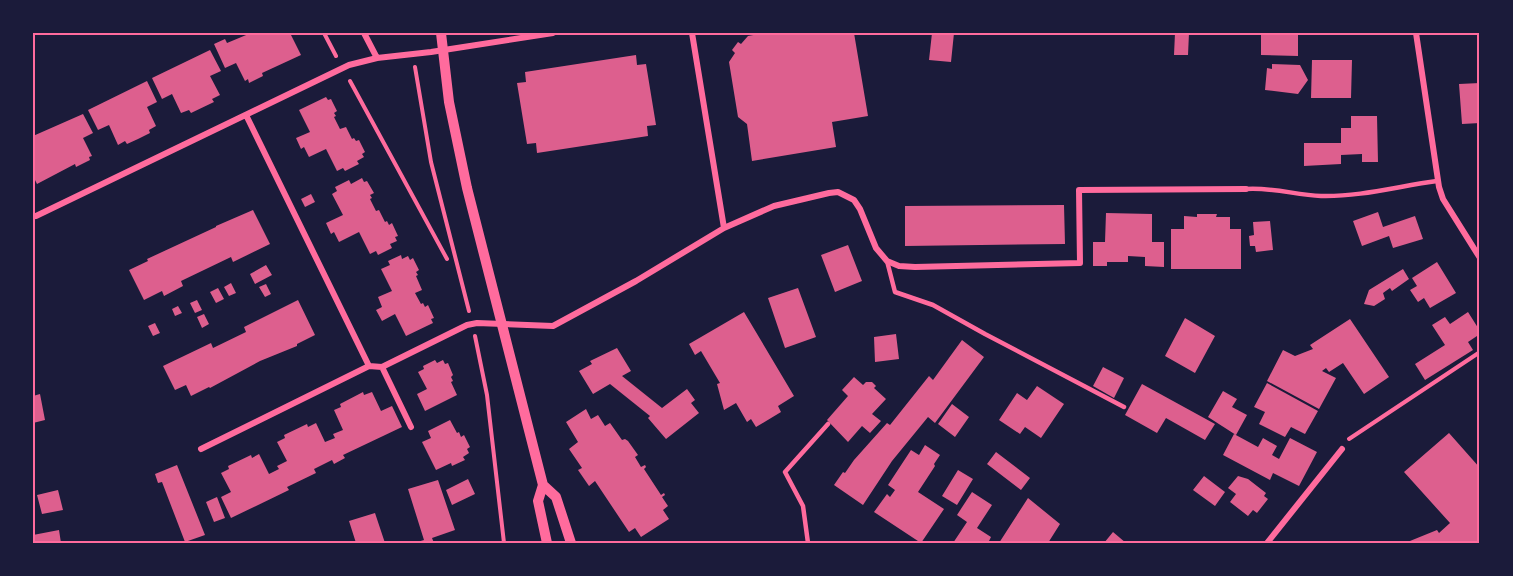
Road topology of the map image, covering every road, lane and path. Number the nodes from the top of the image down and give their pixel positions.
1 (324, 33) edge
2 (364, 33) edge
3 (441, 33) edge
4 (552, 33) edge
5 (692, 33) edge
6 (1416, 33) edge
7 (442, 50) junction
8 (414, 54) junction
9 (378, 58) junction
10 (343, 67) junction
11 (246, 116) junction
12 (1437, 181) junction
13 (1246, 189) joint
14 (36, 216) dead end
15 (724, 228) junction
16 (1480, 258) edge
17 (447, 259) dead end
18 (887, 261) junction
19 (472, 324) junction
20 (501, 324) junction
21 (1480, 352) edge
22 (369, 366) junction
23 (382, 367) junction
24 (1124, 407) dead end
25 (828, 424) dead end
26 (411, 427) dead end
27 (201, 448) dead end
28 (1341, 448) joint
29 (543, 485) junction
30 (504, 543) edge
31 (547, 543) edge
32 (571, 543) edge
33 (808, 543) edge
34 (1267, 543) edge

1 - 10 path
2 - 9 street
3 - 7 street
4 - 7 street
5 - 15 street
6 - 12 street
7 - 8 street
7 - 20 street
8 - 9 street
8 - 19 path
9 - 10 street
10 - 11 street
10 - 17 path
11 - 14 street
11 - 22 street
12 - 13 lane
12 - 16 street
13 - 18 street
15 - 18 street
15 - 20 street
18 - 24 lane
19 - 20 street
19 - 23 street
19 - 30 path
20 - 29 street
21 - 28 path
22 - 23 street
22 - 27 street
23 - 26 street
25 - 33 lane
28 - 34 street
29 - 31 street
29 - 32 street

